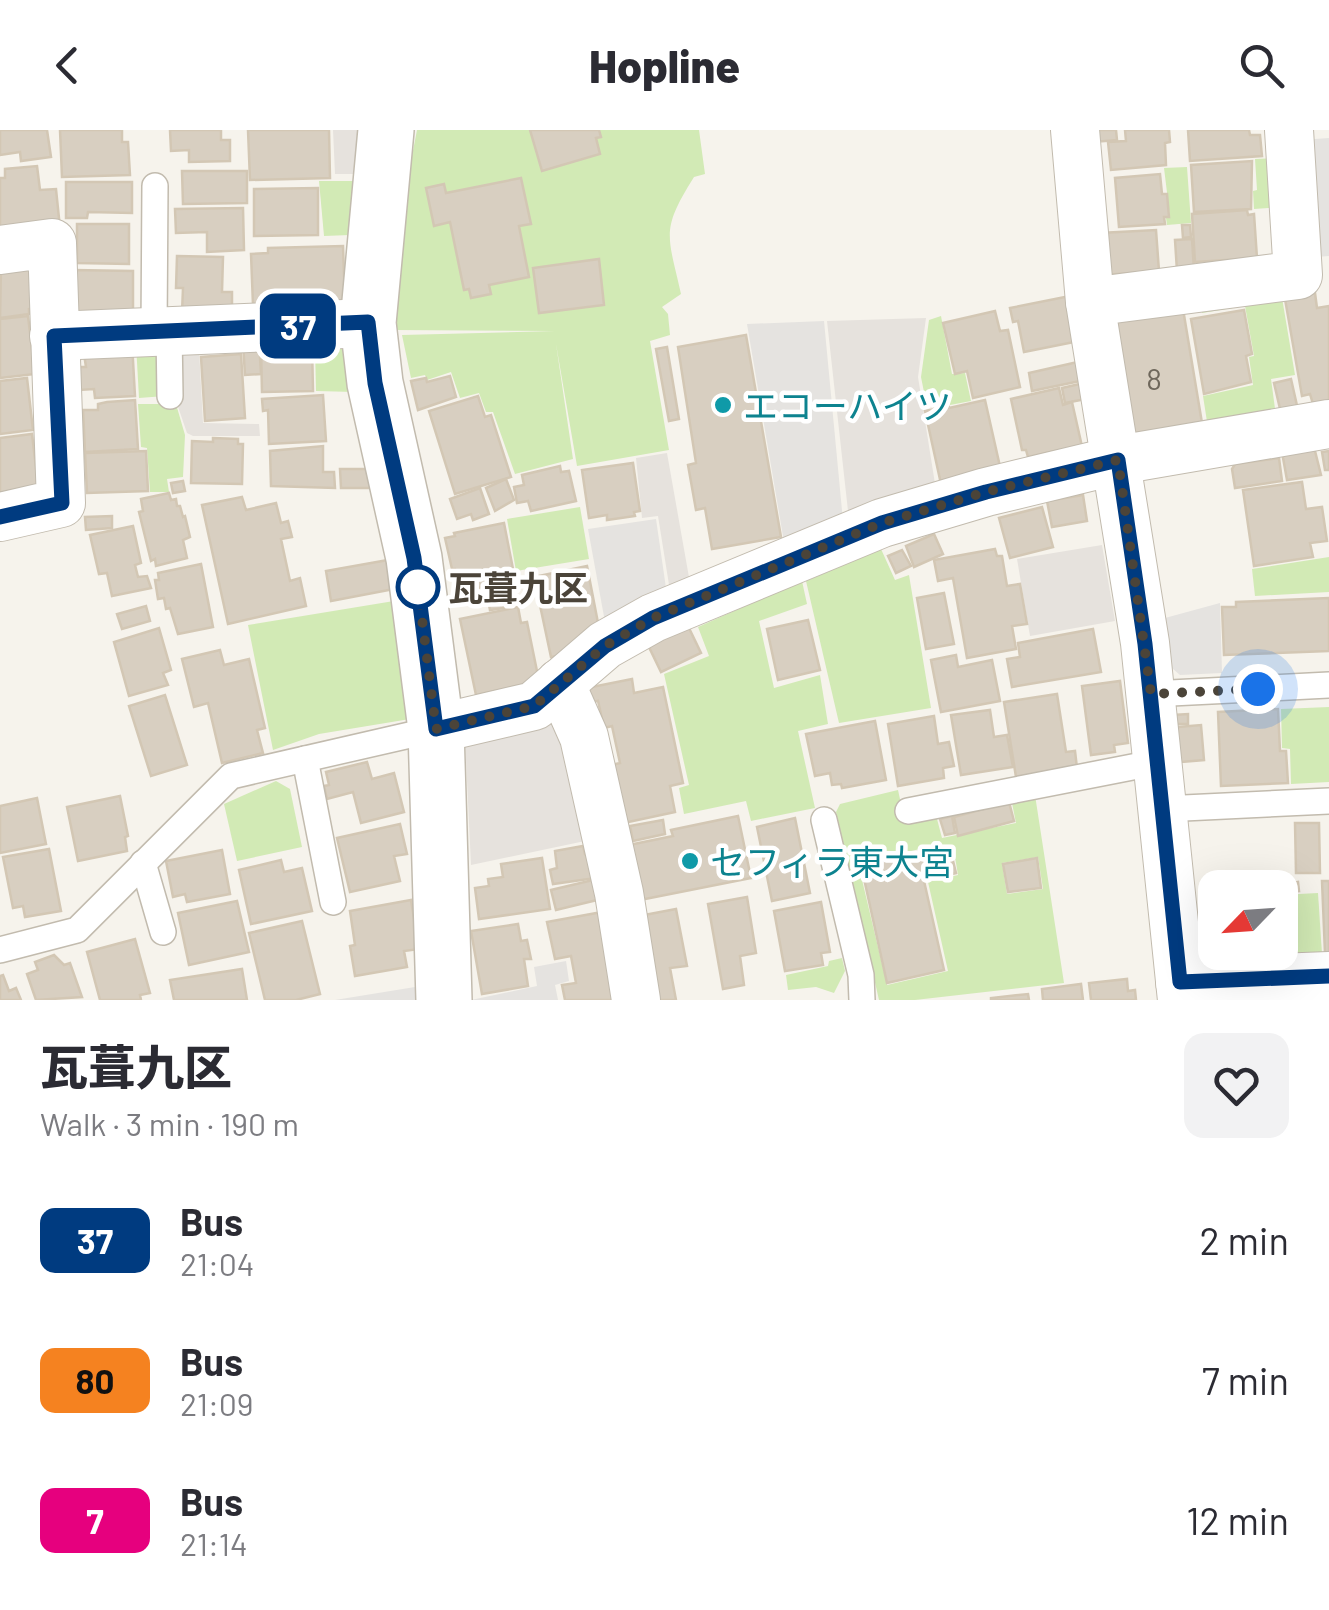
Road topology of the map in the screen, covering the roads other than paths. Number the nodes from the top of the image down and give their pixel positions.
1 (386, 130) edge
2 (1075, 130) edge
3 (1289, 130) edge
4 (155, 186) dead end
5 (0, 250) edge
6 (1090, 302) junction
7 (368, 322) junction
8 (161, 332) junction
9 (54, 336) junction
10 (170, 396) dead end
11 (1329, 424) edge
12 (1118, 460) junction
13 (0, 517) edge
14 (560, 682) junction
15 (1329, 685) edge
16 (1151, 694) junction
17 (436, 729) junction
18 (305, 759) junction
19 (1158, 762) junction
20 (1329, 801) edge
21 (1162, 809) junction
22 (908, 810) dead end
23 (824, 820) dead end
24 (143, 863) junction
25 (334, 902) dead end
26 (163, 932) dead end
27 (0, 950) edge
28 (1329, 976) edge
29 (1181, 991) edge
30 (444, 1000) edge
31 (636, 1000) edge
32 (862, 1000) edge

1 - 7 street
2 - 6 street
3 - 6 street
4 - 8 lane
5 - 9 street
6 - 12 street
7 - 8 street
7 - 17 street
8 - 9 street
8 - 10 lane
9 - 13 street
11 - 12 street
12 - 14 street
12 - 16 street
14 - 17 street
14 - 31 street
15 - 16 lane
16 - 19 street
17 - 18 lane
17 - 30 street
18 - 24 lane
18 - 25 lane
19 - 21 street
19 - 22 lane
20 - 21 lane
21 - 29 street
23 - 32 lane
24 - 26 lane
24 - 27 lane
28 - 29 street

